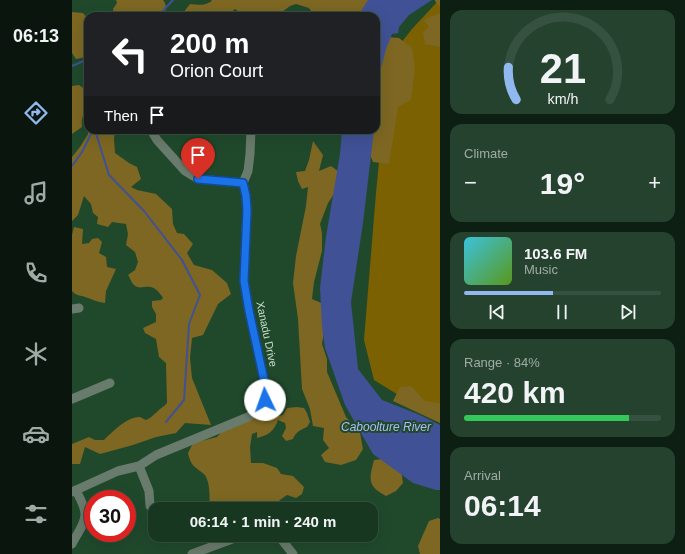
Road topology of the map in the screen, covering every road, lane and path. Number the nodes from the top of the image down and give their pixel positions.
1 (153, 134) edge
2 (251, 134) edge
3 (243, 183) junction
4 (110, 383) dead end
5 (72, 399) edge
6 (139, 466) junction
7 (74, 491) edge
8 (150, 502) edge
9 (224, 542) edge
10 (284, 542) edge
11 (72, 544) edge
12 (192, 554) edge
13 (293, 554) edge

1 - 3 street
2 - 3 street, Xanadu Drive
3 - 6 street, Xanadu Drive
4 - 5 street
6 - 7 street, Xanadu Drive
6 - 8 street
7 - 11 street
9 - 12 street
10 - 13 street

